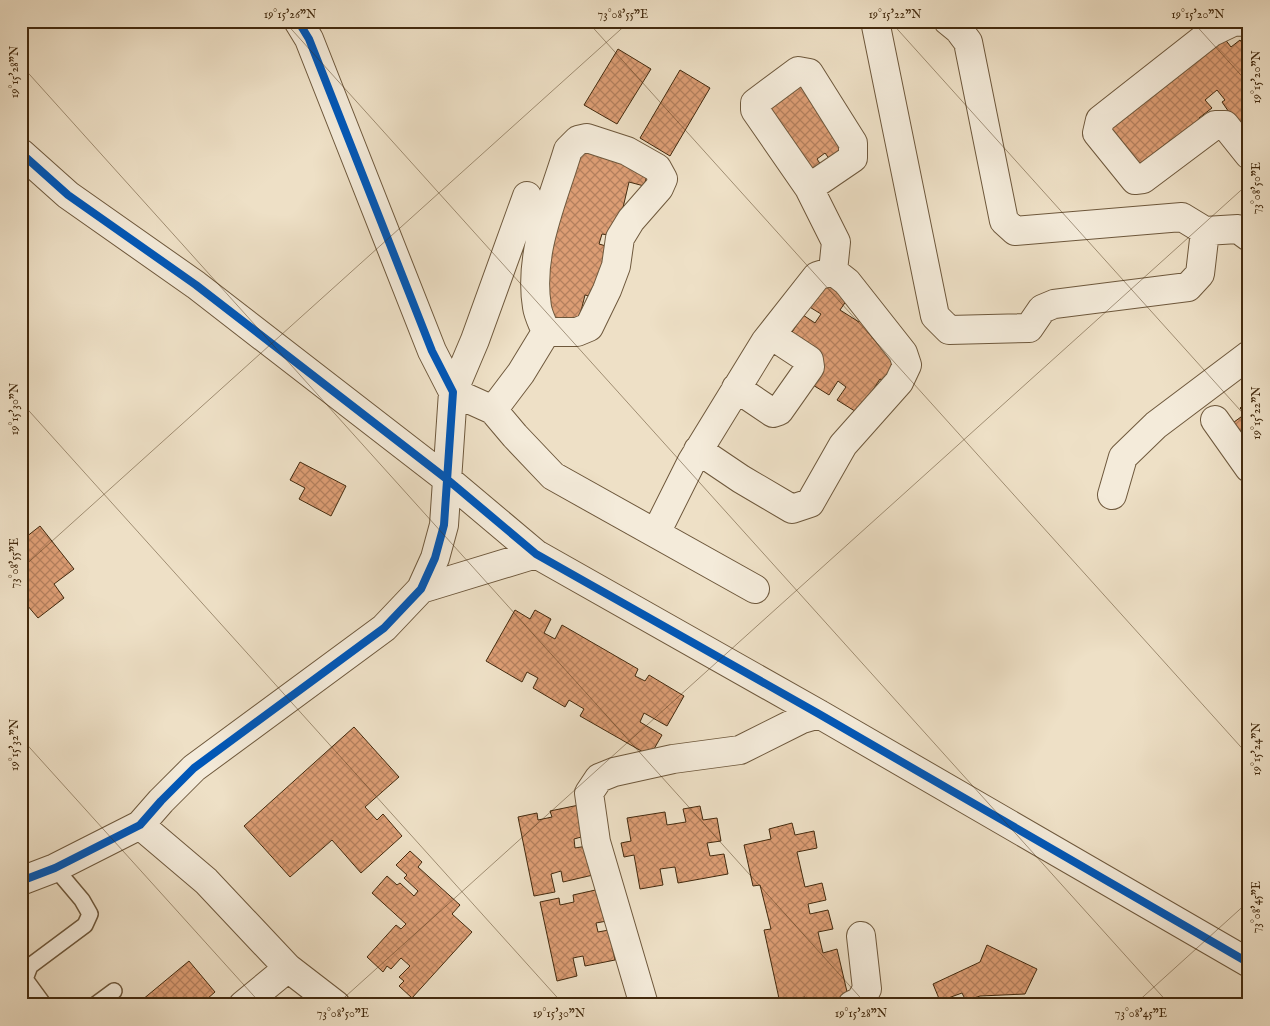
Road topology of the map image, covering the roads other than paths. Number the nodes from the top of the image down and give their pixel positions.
1 (298, 21) edge
2 (875, 21) edge
3 (948, 21) edge
4 (1249, 22) edge
5 (21, 153) edge
6 (1249, 155) edge
7 (809, 188) dead end
8 (527, 196) dead end
9 (1205, 231) junction
10 (1249, 237) edge
11 (833, 271) junction
12 (546, 332) junction
13 (771, 335) junction
14 (1249, 355) edge
15 (736, 388) junction
16 (452, 392) junction
17 (493, 410) junction
18 (1215, 420) dead end
19 (698, 450) junction
20 (1249, 468) edge
21 (448, 480) junction
22 (1112, 496) dead end
23 (656, 533) junction
24 (536, 554) junction
25 (421, 589) junction
26 (755, 589) dead end
27 (819, 714) junction
28 (140, 825) junction
29 (55, 868) junction
30 (21, 881) edge
31 (861, 936) dead end
32 (1249, 963) edge
33 (288, 968) junction
34 (114, 991) dead end
35 (44, 1005) edge
36 (95, 1005) edge
37 (243, 1005) edge
38 (336, 1005) edge
39 (644, 1005) edge
40 (852, 1005) edge

1 - 16 street
2 - 9 street
3 - 9 street
4 - 6 street
5 - 21 street
7 - 11 street
8 - 16 street
9 - 10 street
11 - 13 street
11 - 19 street
12 - 12 street
12 - 17 street
13 - 15 street
13 - 15 street
14 - 22 street
15 - 19 street
16 - 17 street
16 - 21 street
17 - 23 street
18 - 20 street
19 - 23 street
21 - 24 street
21 - 25 street
23 - 26 street
24 - 25 street
24 - 27 street
25 - 28 street
27 - 32 street
27 - 39 street
28 - 29 street
28 - 33 street
29 - 30 street
29 - 35 lane
31 - 40 street
33 - 37 street
33 - 38 street
34 - 36 lane

